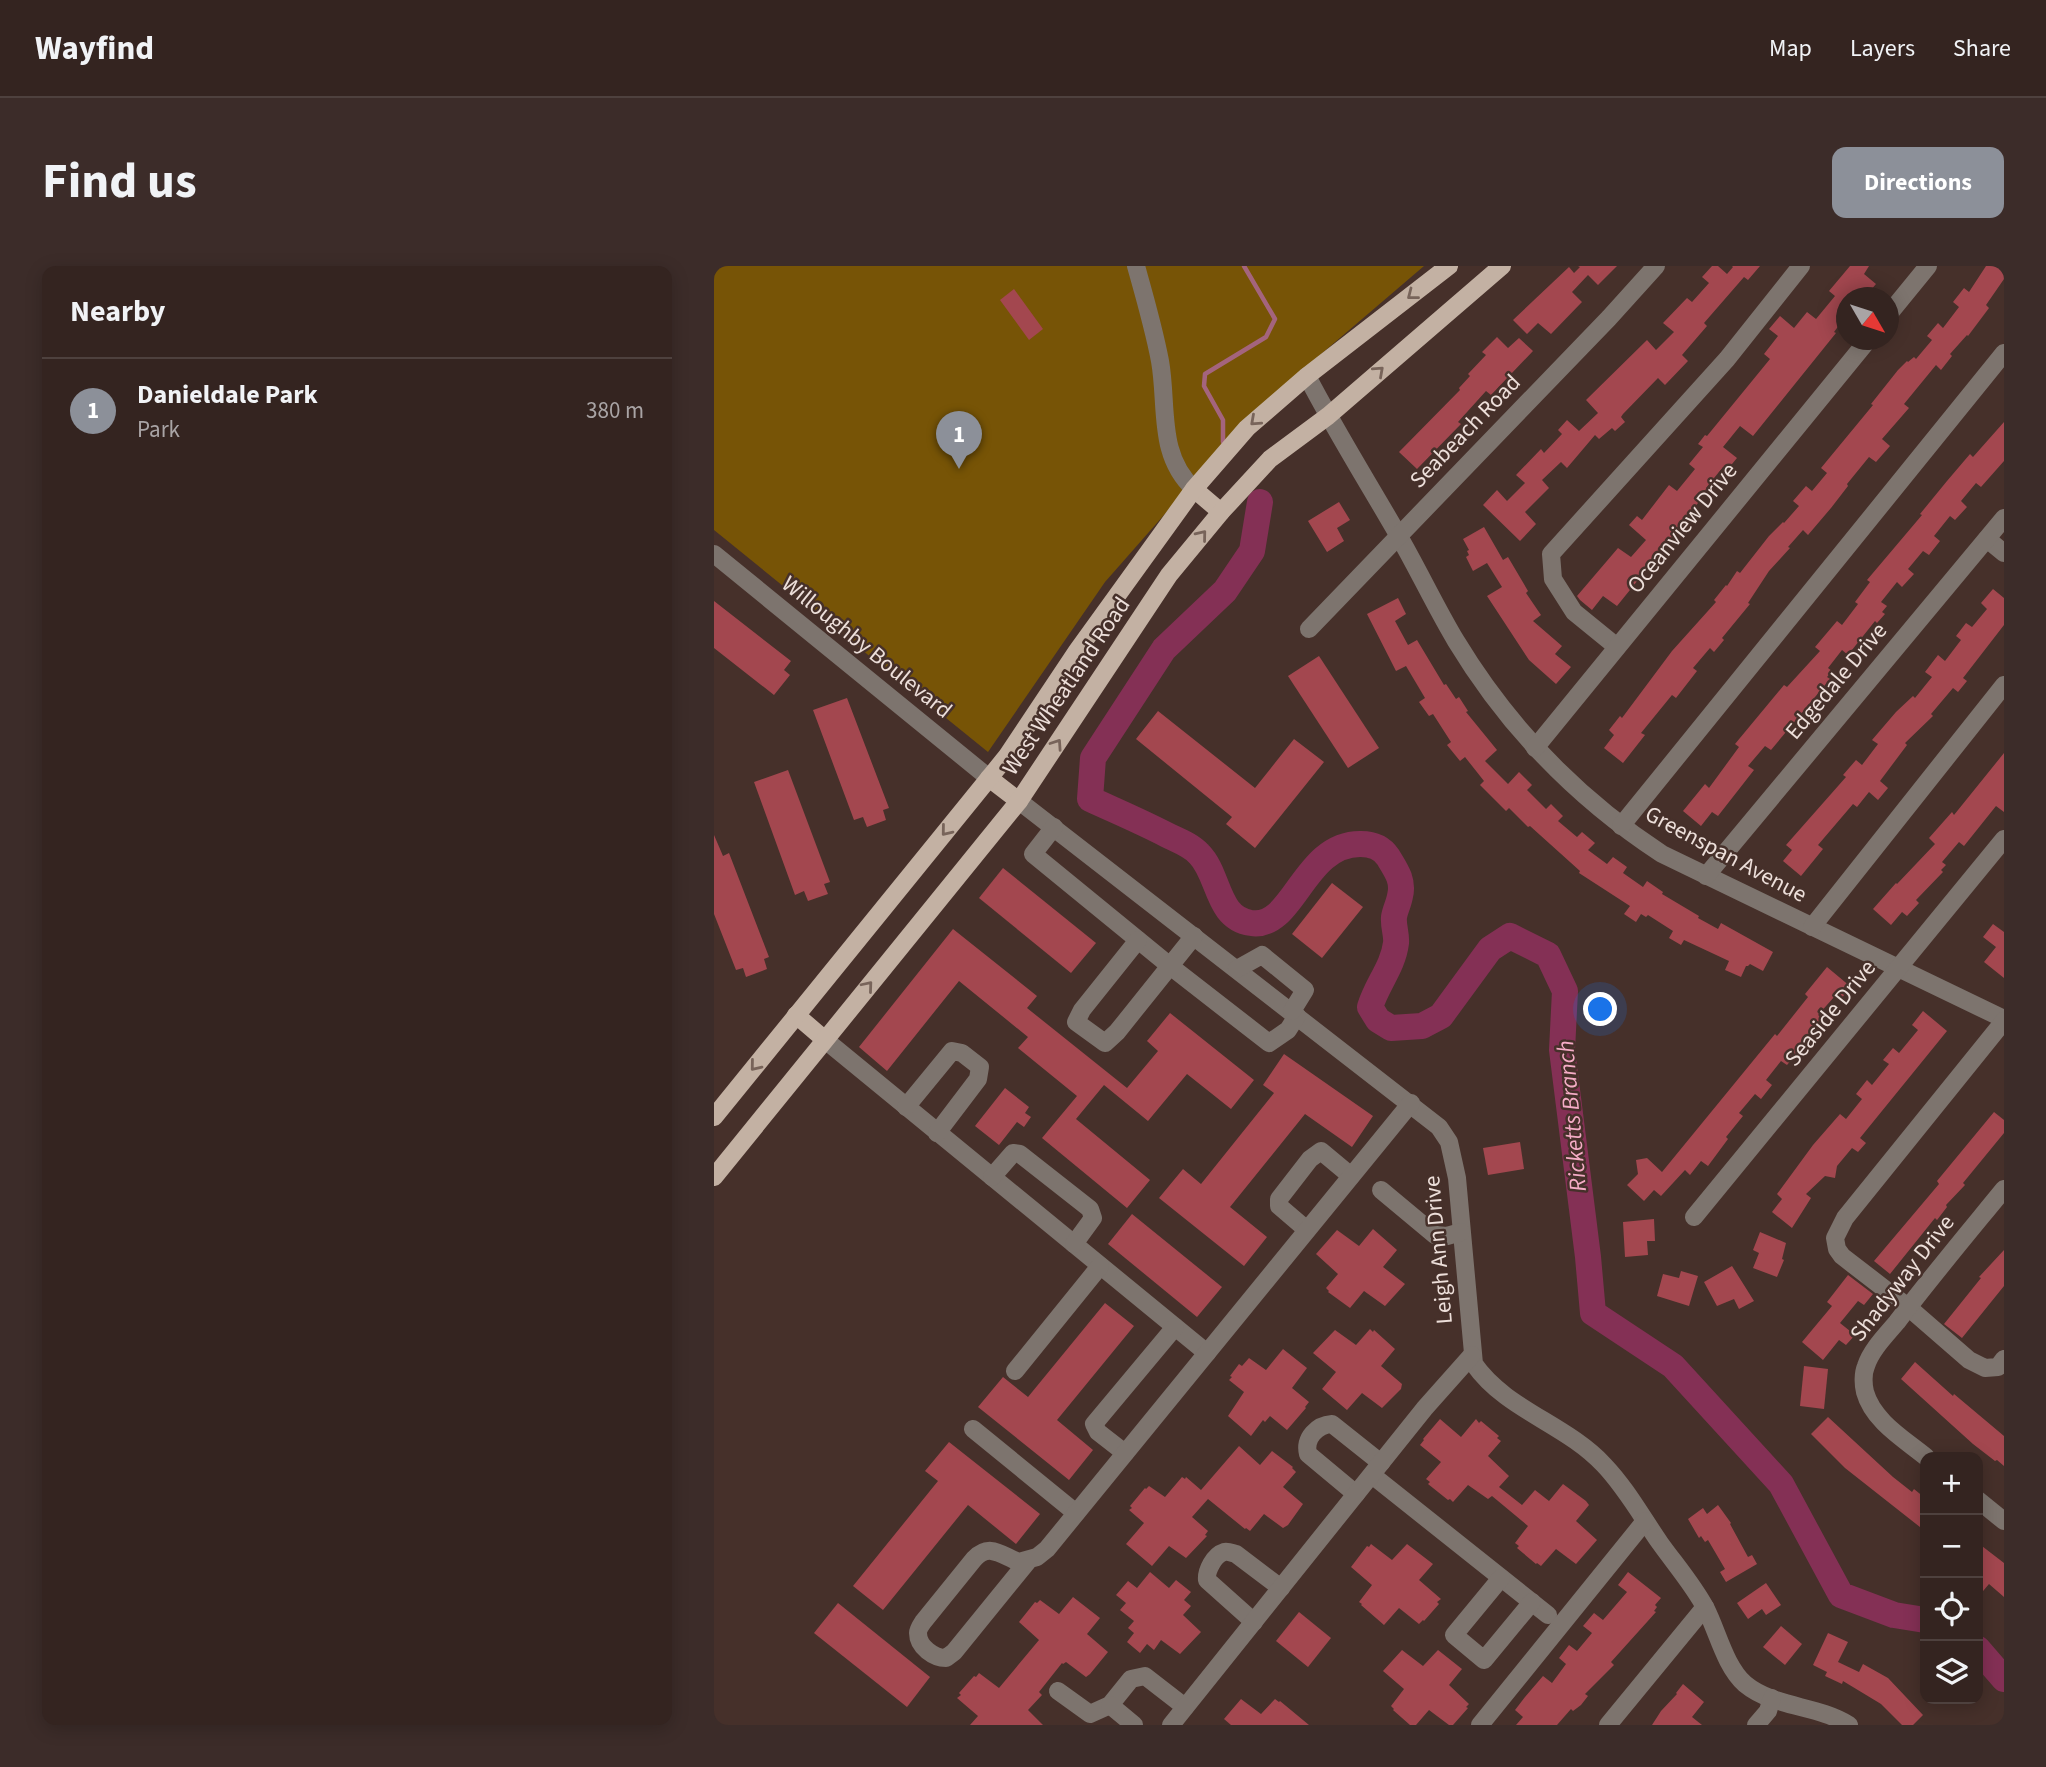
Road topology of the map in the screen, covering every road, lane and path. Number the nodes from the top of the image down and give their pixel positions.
1 (1136, 266) edge
2 (1449, 266) edge
3 (1503, 266) edge
4 (1656, 266) edge
5 (1801, 266) edge
6 (1928, 266) edge
7 (1899, 301) edge
8 (1860, 350) edge
9 (2004, 352) edge
10 (1307, 376) junction
11 (1328, 416) junction
12 (1194, 489) junction
13 (1221, 512) junction
14 (2004, 518) edge
15 (1398, 535) junction
16 (1987, 539) junction
17 (2004, 553) edge
18 (714, 554) edge
19 (1308, 629) dead end
20 (1617, 647) junction
21 (2004, 685) edge
22 (1535, 748) junction
23 (989, 778) junction
24 (1019, 801) junction
25 (1621, 826) junction
26 (1054, 827) junction
27 (2004, 839) edge
28 (1706, 876) junction
29 (1812, 927) junction
30 (1194, 936) junction
31 (1138, 940) junction
32 (1170, 966) junction
33 (1898, 968) junction
34 (1237, 969) junction
35 (1295, 1014) junction
36 (796, 1016) junction
37 (2004, 1020) edge
38 (824, 1039) junction
39 (1410, 1103) junction
40 (906, 1107) junction
41 (714, 1116) edge
42 (937, 1133) junction
43 (1351, 1176) junction
44 (714, 1177) edge
45 (992, 1177) junction
46 (2004, 1189) edge
47 (1381, 1190) dead end
48 (1694, 1217) dead end
49 (1307, 1230) junction
50 (1461, 1232) junction
51 (1074, 1244) junction
52 (1100, 1266) junction
53 (1908, 1307) junction
54 (1175, 1326) junction
55 (1207, 1353) junction
56 (1472, 1355) junction
57 (2004, 1359) edge
58 (1015, 1371) dead end
59 (973, 1429) dead end
60 (1920, 1452) edge
61 (1125, 1453) junction
62 (1376, 1469) junction
63 (1356, 1494) junction
64 (1983, 1503) edge
65 (1076, 1513) junction
66 (2002, 1515) edge
67 (1646, 1521) junction
68 (1028, 1561) junction
69 (1501, 1578) junction
70 (1281, 1588) junction
71 (1532, 1602) junction
72 (1705, 1607) junction
73 (1548, 1615) dead end
74 (1254, 1622) junction
75 (1058, 1691) dead end
76 (1772, 1698) junction
77 (1110, 1705) junction
78 (1185, 1707) junction
79 (1134, 1725) edge
80 (1171, 1725) edge
81 (1480, 1725) edge
82 (1608, 1725) edge
83 (1756, 1725) edge
84 (1849, 1725) edge

1 - 12 street
2 -> 10 main road, West Wheatland Road
11 -> 3 main road, West Wheatland Road
4 - 15 street, Seabeach Road
5 - 20 street
6 - 7 street
8 - 20 street, Oceanview Drive
9 - 25 street
10 - 11 street, Greenspan Avenue
10 -> 12 main road, West Wheatland Road
11 - 13 main road, West Wheatland Road
11 - 15 street, Greenspan Avenue
12 - 13 main road
12 - 23 main road, West Wheatland Road
24 -> 13 main road, West Wheatland Road
14 - 16 street, Edgedale Drive
15 - 19 street, Seabeach Road
15 - 22 street, Greenspan Avenue
16 - 17 street
16 - 28 street, Edgedale Drive
18 - 23 street, Willoughby Boulevard
20 - 22 street, Oceanview Drive
21 - 29 street
22 - 25 street, Greenspan Avenue
23 - 24 main road
23 -> 36 main road, West Wheatland Road
24 - 26 street, Leigh Ann Drive
38 -> 24 main road, West Wheatland Road
25 - 28 street, Greenspan Avenue
26 - 30 street, Leigh Ann Drive
26 - 31 street
27 - 33 street, Seaside Drive
28 - 29 street, Greenspan Avenue
29 - 33 street, Greenspan Avenue
30 - 32 street
30 - 34 street, Leigh Ann Drive
31 - 32 street
31 - 32 street
32 - 35 street
33 - 37 street, Greenspan Avenue
33 - 48 street, Seaside Drive
34 - 35 street, Leigh Ann Drive
34 - 35 street
35 - 39 street, Leigh Ann Drive
36 - 38 main road
36 -> 41 main road, West Wheatland Road
37 - 53 street
38 - 40 street
38 - 44 main road, West Wheatland Road
39 - 43 street
39 - 50 street, Leigh Ann Drive
40 - 42 street
40 - 42 street
42 - 45 street
43 - 49 street
43 - 49 street
45 - 51 street
45 - 51 street
46 - 53 street, Shadyway Drive
47 - 50 street
49 - 55 street
50 - 56 street, Leigh Ann Drive
51 - 52 street
52 - 54 street
52 - 58 street
53 - 57 street
53 - 60 street, Shadyway Drive
54 - 55 street
54 - 61 street
55 - 61 street
56 - 62 street
56 - 67 street, Leigh Ann Drive
59 - 65 street
61 - 65 street
62 - 63 street
62 - 63 street
62 - 69 street
63 - 70 street
64 - 66 street
65 - 68 street
67 - 72 street, Leigh Ann Drive
67 - 81 street
68 - 68 street
69 - 71 street
69 - 71 street
70 - 74 street
70 - 74 street
71 - 73 street
72 - 76 street, Leigh Ann Drive
72 - 82 street
74 - 78 street
75 - 77 street
76 - 83 street
76 - 84 street, Leigh Ann Drive
77 - 78 street
77 - 79 street
78 - 80 street

